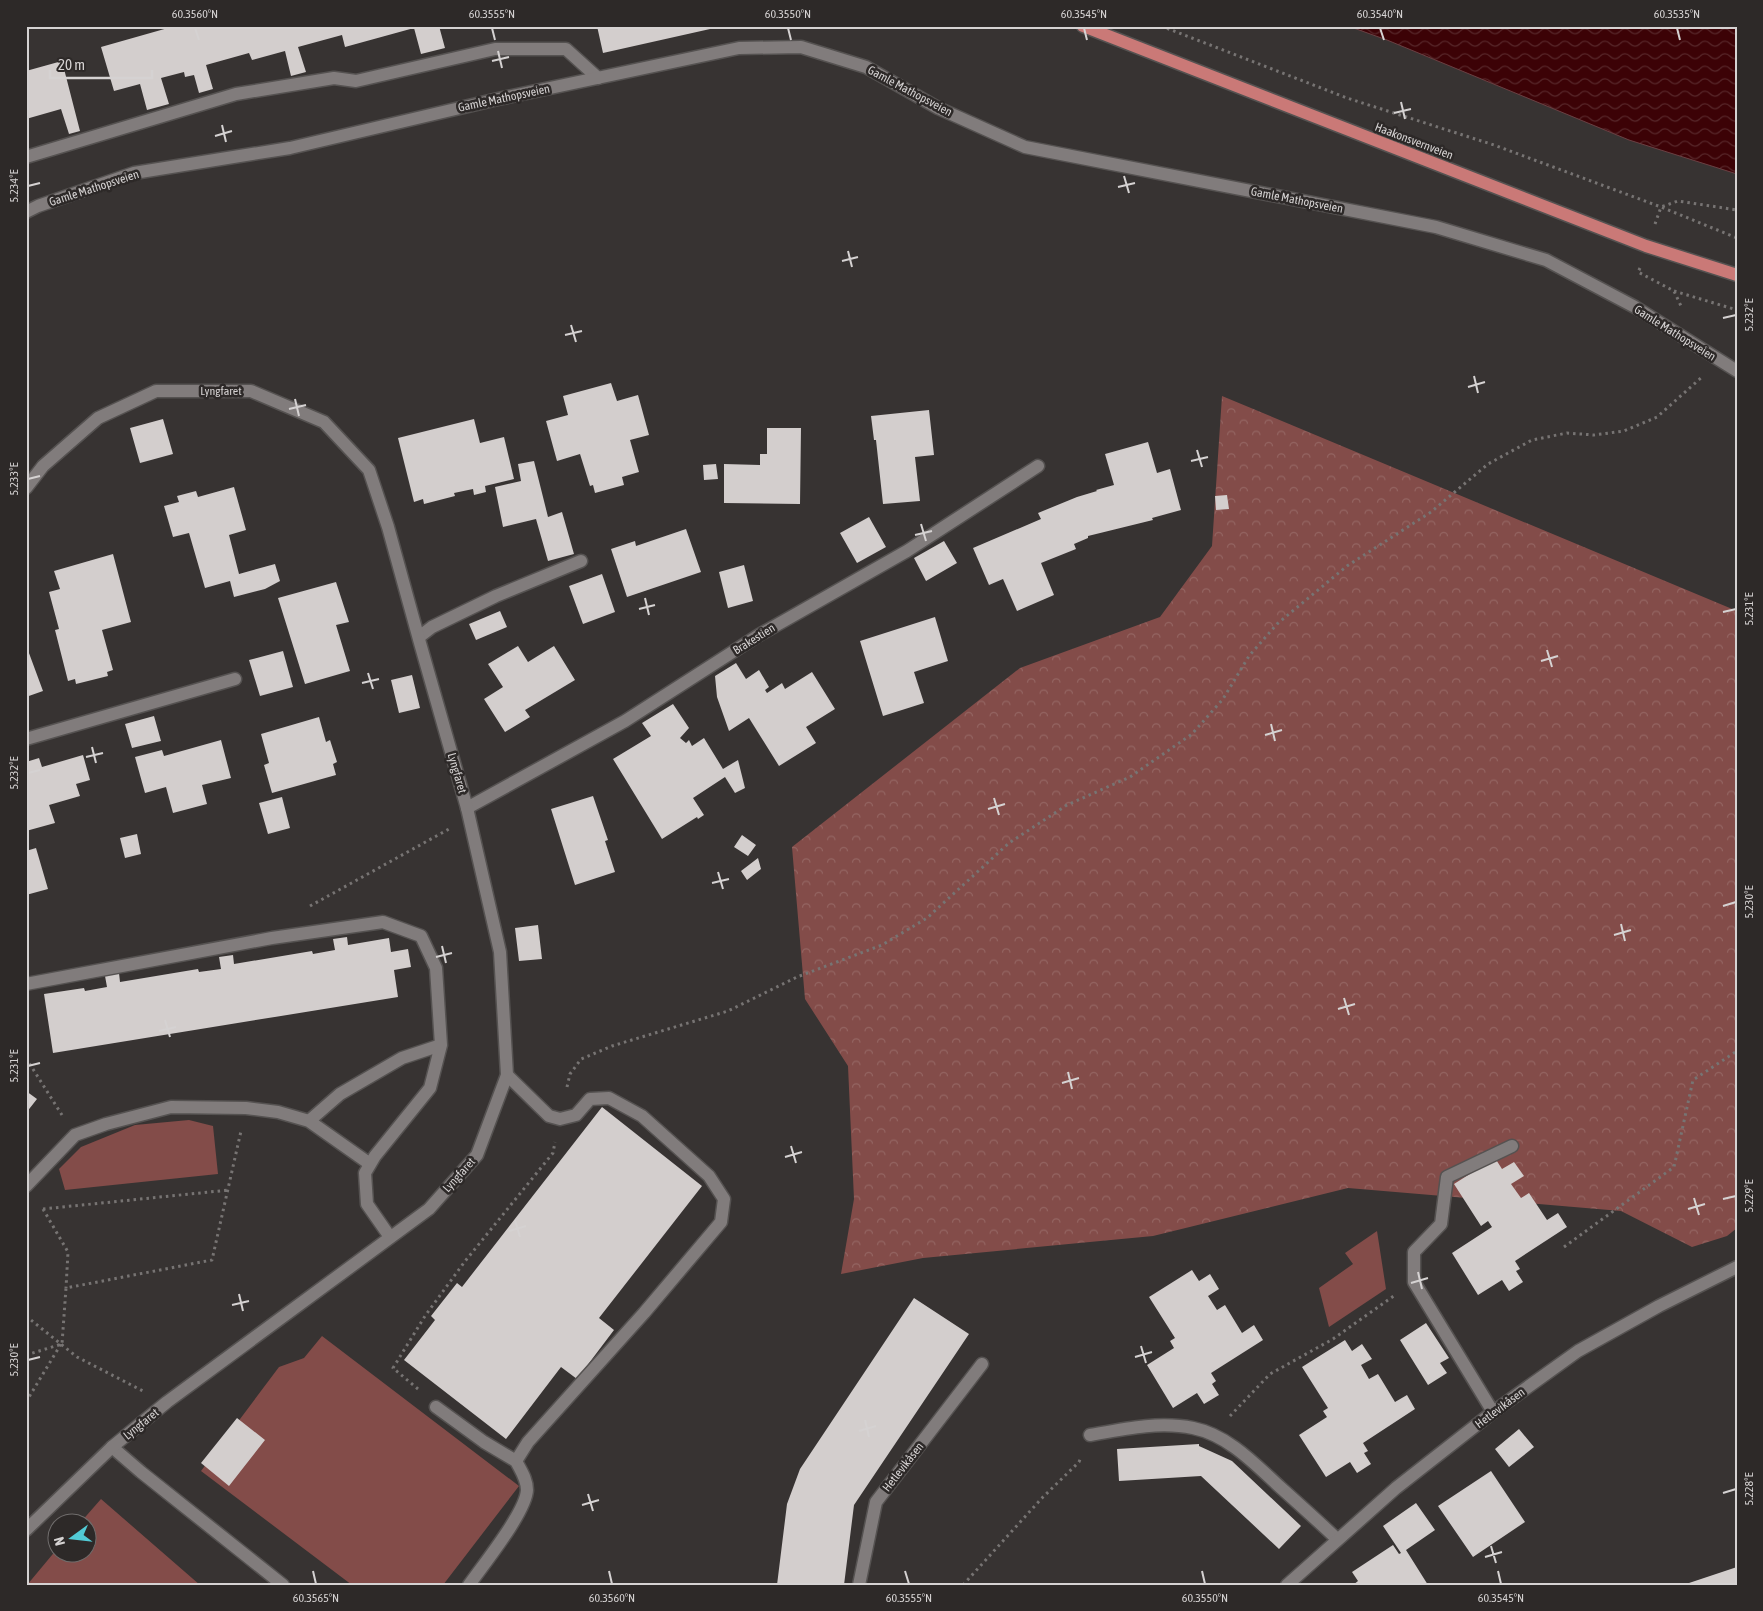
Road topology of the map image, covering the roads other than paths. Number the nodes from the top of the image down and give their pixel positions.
1 (1083, 26) edge
2 (598, 78) junction
3 (26, 157) edge
4 (26, 212) edge
5 (1737, 275) edge
6 (1737, 371) edge
7 (1038, 466) dead end
8 (26, 488) edge
9 (581, 561) dead end
10 (418, 637) junction
11 (235, 679) dead end
12 (26, 739) edge
13 (468, 808) junction
14 (26, 984) edge
15 (441, 1046) junction
16 (507, 1075) junction
17 (309, 1121) junction
18 (1512, 1146) dead end
19 (370, 1164) junction
20 (28, 1185) edge
21 (390, 1237) junction
22 (1737, 1267) edge
23 (982, 1364) dead end
24 (436, 1407) dead end
25 (1493, 1412) junction
26 (1090, 1435) road end
27 (112, 1447) junction
28 (516, 1462) junction
29 (26, 1530) edge
30 (1337, 1539) junction
31 (283, 1585) edge
32 (469, 1585) edge
33 (859, 1585) edge
34 (1287, 1585) edge

1 - 5 main road, Haakonsvernveien
2 - 3 street
2 - 4 street, Gamle Mathopsveien
2 - 6 street, Gamle Mathopsveien
7 - 13 street, Brakestien
8 - 10 street, Lyngfaret
9 - 10 street
10 - 13 street, Lyngfaret
11 - 12 street
13 - 16 street, Lyngfaret
14 - 15 street
15 - 17 street
15 - 19 street
16 - 21 street, Lyngfaret
16 - 28 street
17 - 19 street
17 - 20 street
18 - 25 street
19 - 21 street
21 - 27 street, Lyngfaret
22 - 25 street, Hetlevikåsen
23 - 33 street, Hetlevikåsen
24 - 28 street
25 - 30 street, Hetlevikåsen
26 - 30 street
27 - 29 street, Lyngfaret
27 - 31 street
28 - 32 street
30 - 34 street, Hetlevikåsen

